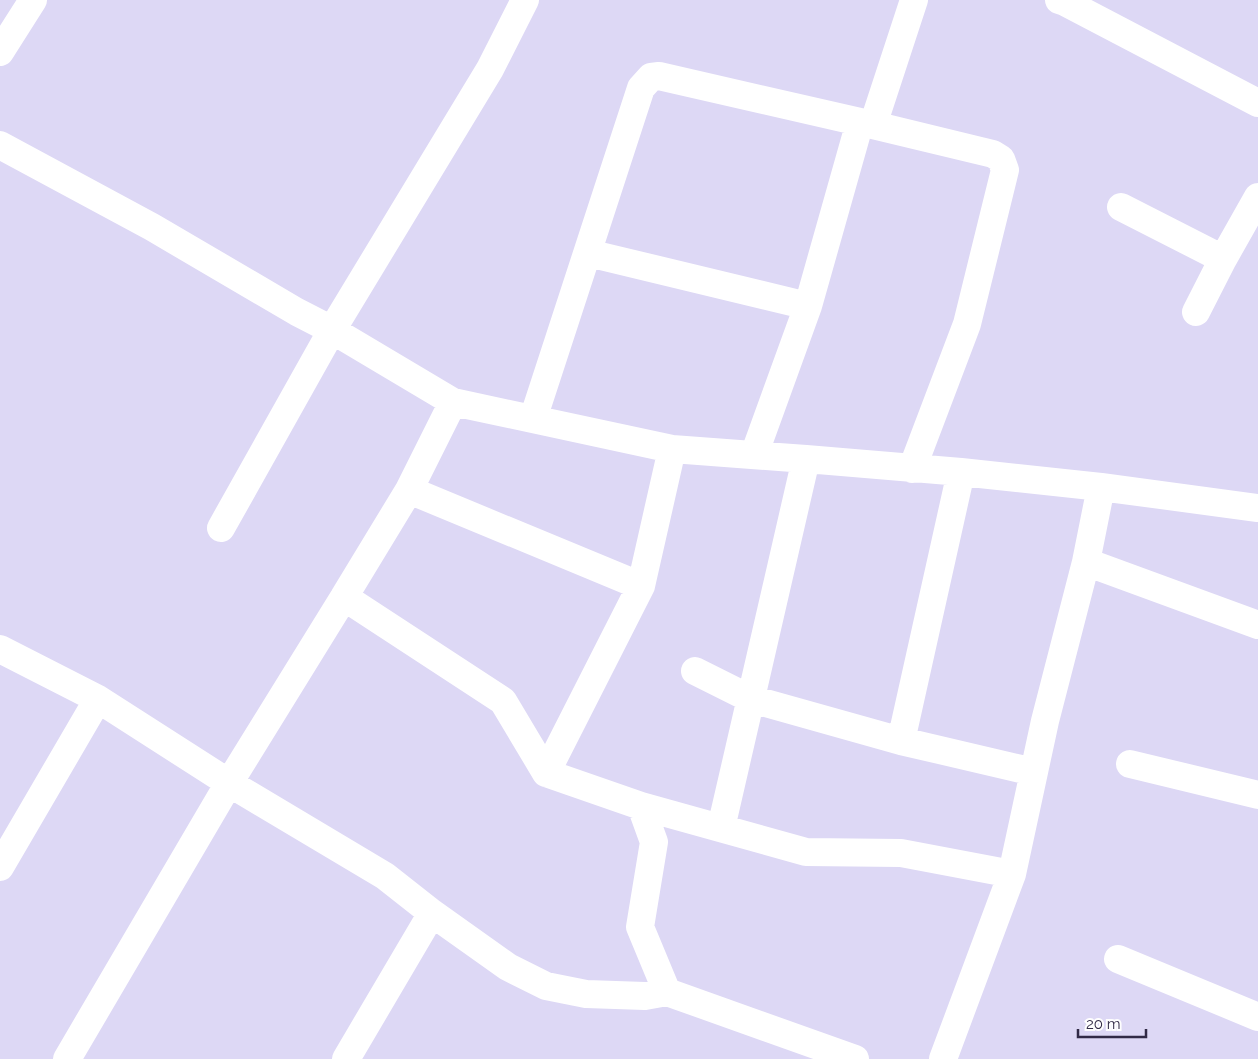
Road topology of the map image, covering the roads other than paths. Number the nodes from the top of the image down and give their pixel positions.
1 (33, 0) edge
2 (526, 0) edge
3 (914, 0) edge
4 (1059, 0) edge
5 (0, 52) edge
6 (1258, 104) edge
7 (867, 123) junction
8 (0, 145) edge
9 (1258, 197) edge
10 (1121, 207) dead end
11 (588, 253) junction
12 (1223, 259) junction
13 (808, 306) junction
14 (1196, 312) dead end
15 (332, 330) junction
16 (453, 402) junction
17 (533, 419) junction
18 (672, 449) junction
19 (754, 456) junction
20 (806, 459) junction
21 (912, 469) junction
22 (962, 472) junction
23 (1101, 487) junction
24 (409, 490) junction
25 (1258, 508) edge
26 (221, 528) dead end
27 (1086, 562) junction
28 (640, 586) junction
29 (344, 597) junction
30 (1258, 625) edge
31 (0, 649) edge
32 (695, 671) dead end
33 (98, 699) junction
34 (751, 699) junction
35 (900, 742) junction
36 (1130, 764) dead end
37 (1034, 772) junction
38 (546, 773) junction
39 (229, 783) junction
40 (1258, 795) edge
41 (642, 806) junction
42 (721, 828) junction
43 (0, 868) edge
44 (1012, 874) junction
45 (432, 913) junction
46 (1118, 959) dead end
47 (667, 992) junction
48 (1258, 1017) edge
49 (67, 1059) edge
50 (346, 1059) edge
51 (855, 1059) edge
52 (943, 1059) edge

1 - 5 street
2 - 15 street
3 - 7 street
4 - 6 street
7 - 11 street
7 - 13 street
7 - 21 street
8 - 15 street
9 - 12 street
10 - 12 street
11 - 13 street
11 - 17 street
12 - 14 street
13 - 19 street
15 - 16 street
15 - 26 street
16 - 17 street
16 - 24 street
17 - 18 street
18 - 19 street
18 - 28 street
19 - 20 street
20 - 21 street
20 - 34 street
21 - 22 street
22 - 23 street
22 - 35 street
23 - 25 street
23 - 27 street
24 - 28 street
24 - 29 street
27 - 30 street
27 - 37 street
28 - 38 street
29 - 38 street
29 - 39 street
31 - 33 street
32 - 34 street
33 - 39 street
33 - 43 street
34 - 35 street
34 - 42 street
35 - 37 street
36 - 40 street
37 - 44 street
38 - 41 street
39 - 45 street
39 - 49 street
41 - 42 street
41 - 47 street
42 - 44 street
44 - 52 street
45 - 47 street
45 - 50 street
46 - 48 street
47 - 51 street

